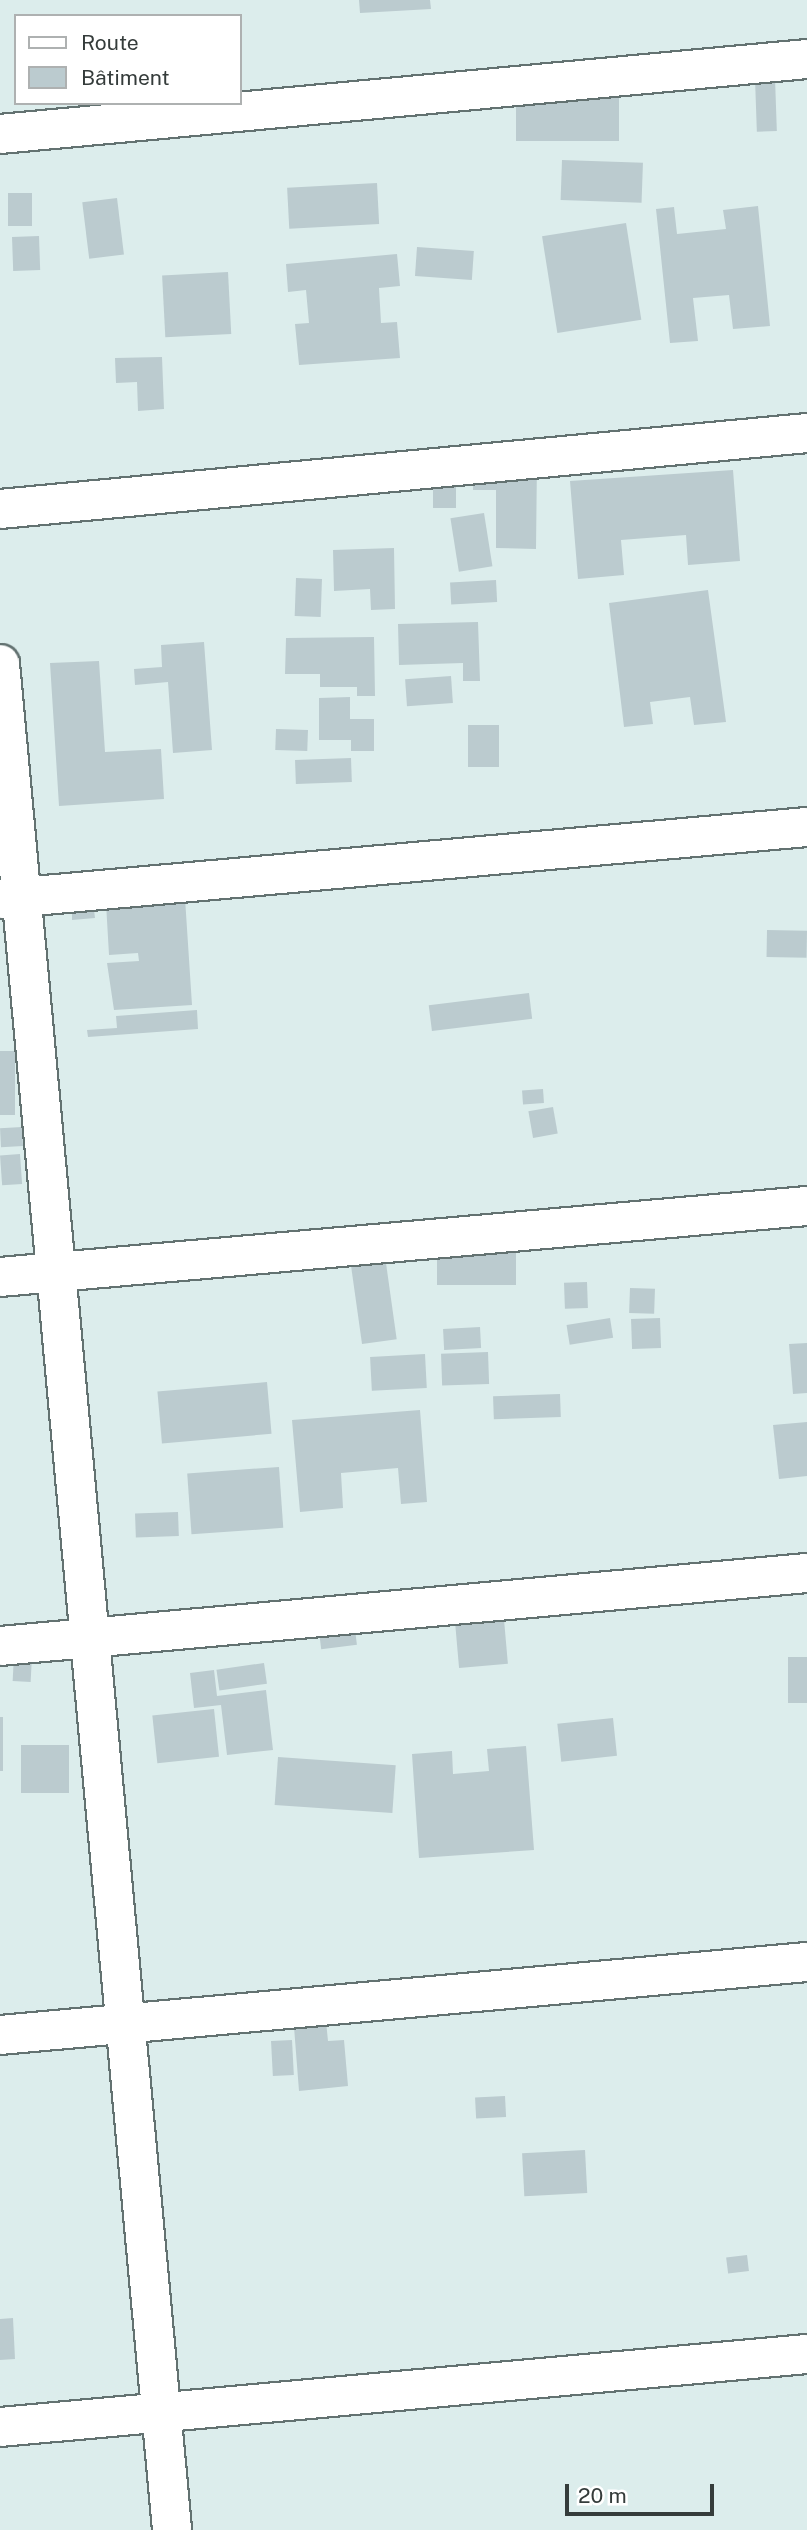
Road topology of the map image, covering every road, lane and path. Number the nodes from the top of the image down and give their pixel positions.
1 (807, 59) edge
2 (0, 134) edge
3 (807, 433) edge
4 (0, 509) edge
5 (0, 664) edge
6 (807, 827) edge
7 (11, 899) edge
8 (807, 1206) edge
9 (57, 1274) junction
10 (0, 1278) edge
11 (807, 1573) edge
12 (90, 1637) junction
13 (0, 1646) edge
14 (807, 1962) edge
15 (125, 2024) junction
16 (0, 2035) edge
17 (807, 2354) edge
18 (161, 2412) junction
19 (0, 2427) edge
20 (172, 2530) edge

1 - 2 street
3 - 4 street
5 - 7 street
6 - 7 street
7 - 9 street
8 - 9 street
9 - 10 street
9 - 12 street
11 - 12 street
12 - 13 street
12 - 15 street
14 - 15 street
15 - 16 street
15 - 18 street
17 - 18 street
18 - 19 street
18 - 20 street

